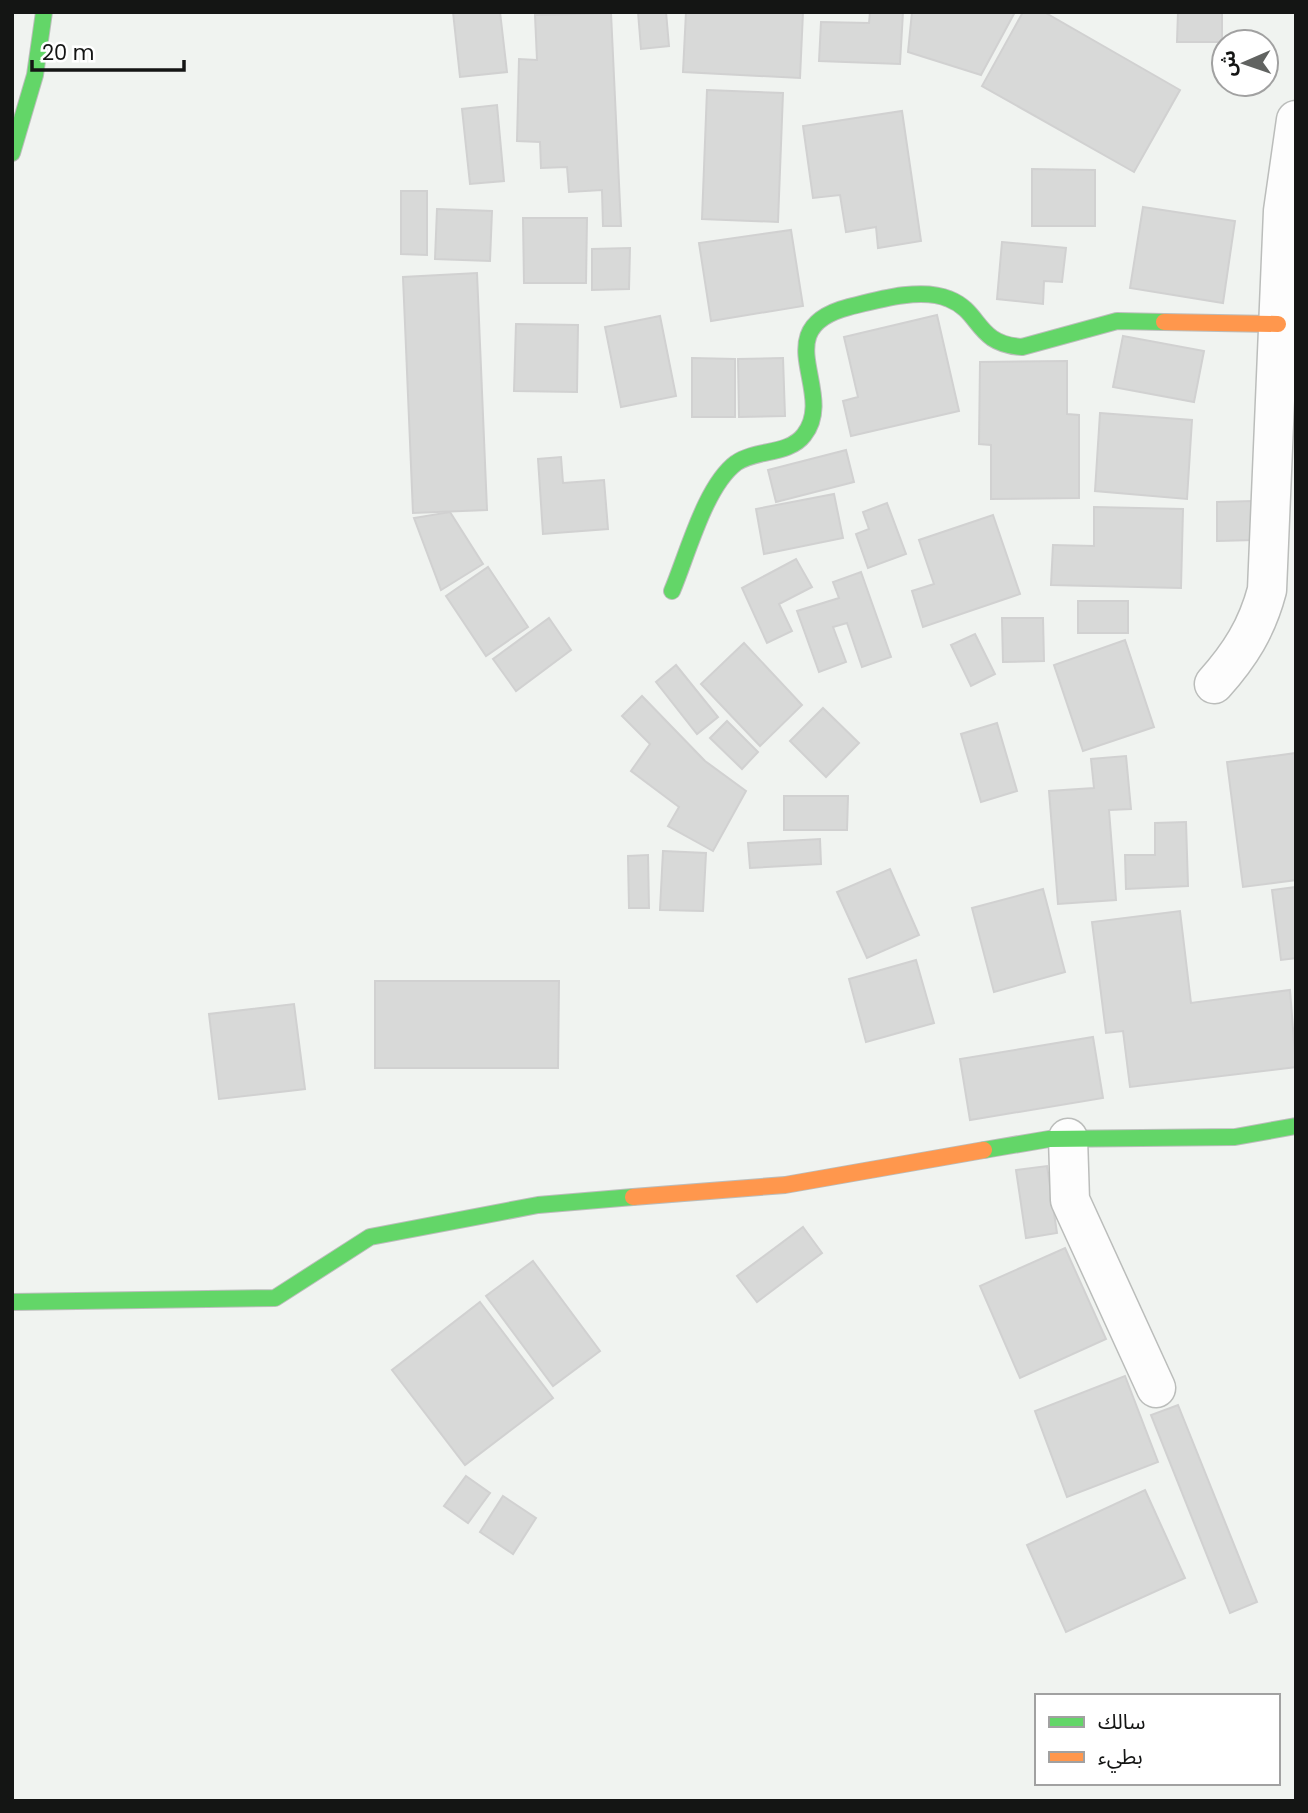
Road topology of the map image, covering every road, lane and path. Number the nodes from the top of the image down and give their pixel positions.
1 (44, 12) edge
2 (1296, 120) edge
3 (12, 153) edge
4 (1278, 324) junction
5 (672, 591) dead end
6 (1214, 684) dead end
7 (1296, 1126) edge
8 (1068, 1138) junction
9 (12, 1302) edge
10 (1156, 1388) dead end

1 - 3 street
2 - 4 street
4 - 5 street
4 - 6 street
7 - 8 street
8 - 9 street
8 - 10 street

